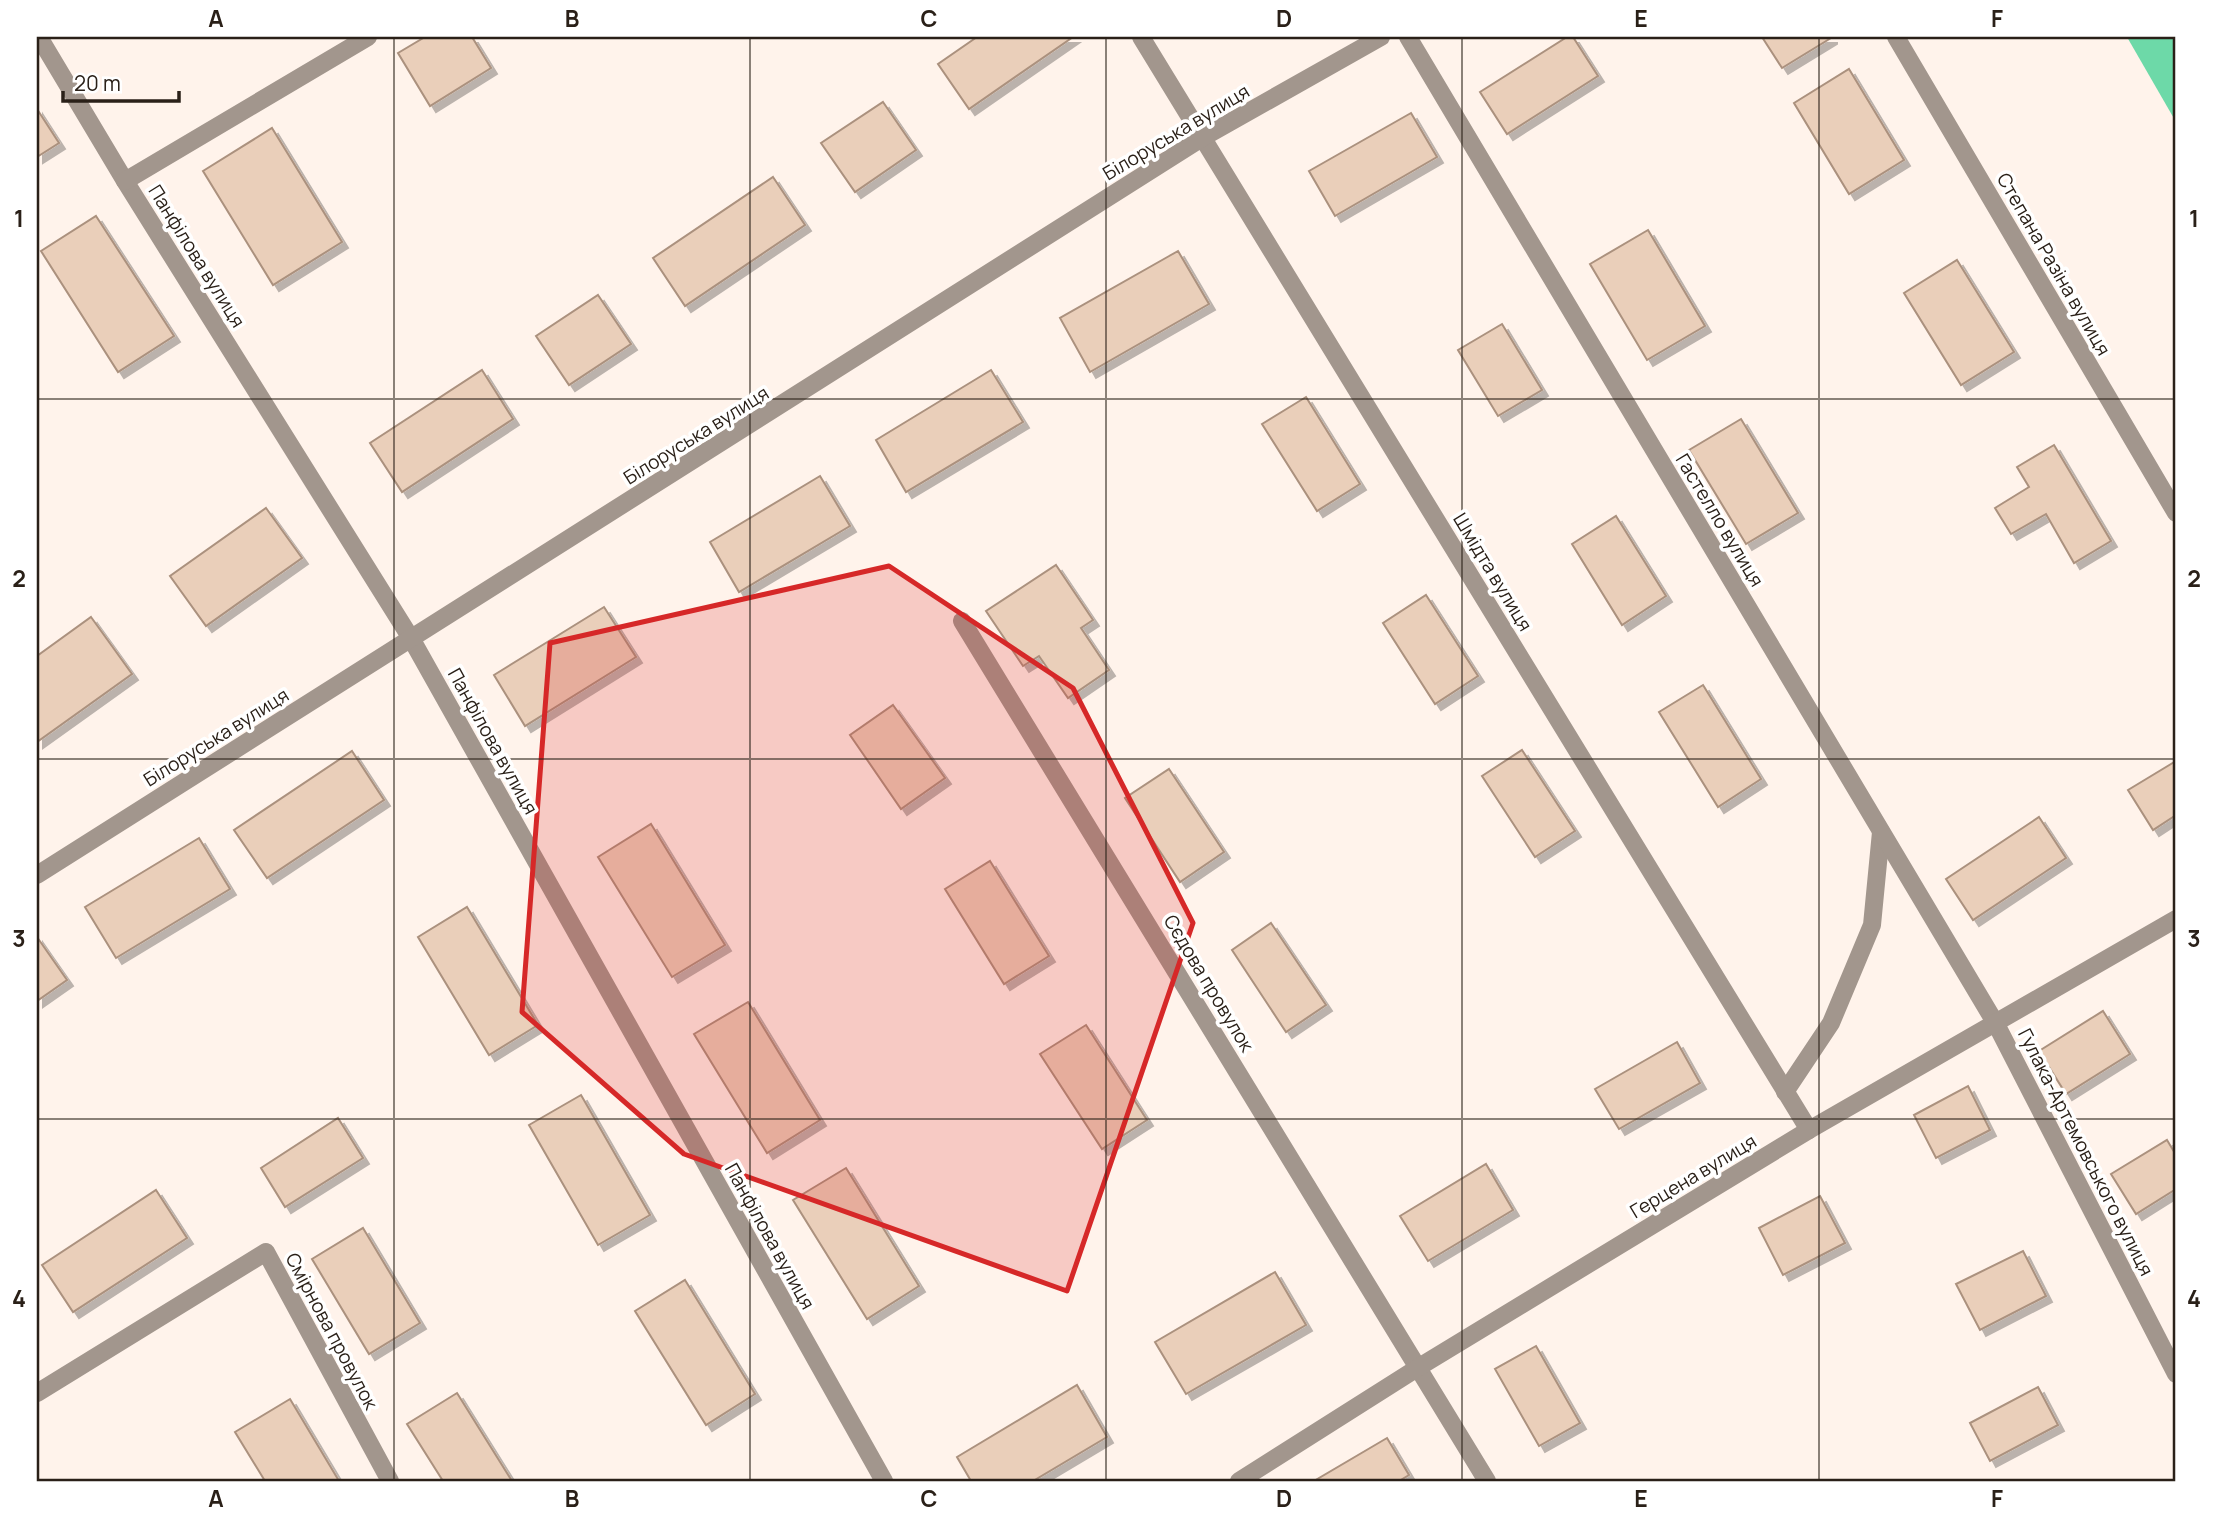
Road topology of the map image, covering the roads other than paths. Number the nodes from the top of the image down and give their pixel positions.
1 (39, 37) edge
2 (369, 37) edge
3 (1141, 37) edge
4 (1381, 37) edge
5 (1408, 37) edge
6 (1896, 37) edge
7 (1202, 138) junction
8 (125, 181) junction
9 (2176, 513) edge
10 (962, 621) dead end
11 (412, 640) junction
12 (1881, 832) junction
13 (37, 875) edge
14 (2176, 919) edge
15 (1996, 1024) junction
16 (1785, 1092) junction
17 (1809, 1130) junction
18 (1419, 1367) junction
19 (2176, 1374) edge
20 (37, 1393) edge
21 (390, 1481) edge
22 (884, 1481) edge
23 (1238, 1481) edge
24 (1487, 1481) edge

1 - 8 street, Панфілова вулиця
2 - 8 street
3 - 7 street, Шмідта вулиця
4 - 7 street, Білоруська вулиця
5 - 12 street, Гастелло вулиця
6 - 9 street, Степана Разіна вулиця
7 - 11 street, Білоруська вулиця
7 - 16 street, Шмідта вулиця
8 - 11 street, Панфілова вулиця
10 - 18 street, Сєдова провулок
11 - 13 street, Білоруська вулиця
11 - 22 street, Панфілова вулиця
12 - 15 street, Гастелло вулиця
12 - 16 street
14 - 15 street, Герцена вулиця
15 - 17 street, Герцена вулиця
15 - 19 street, Гулака-Артемовського вулиця
16 - 17 street, Шмідта вулиця
17 - 18 street, Герцена вулиця
18 - 23 street, Герцена вулиця
18 - 24 street
20 - 21 street, Смірнова провулок

